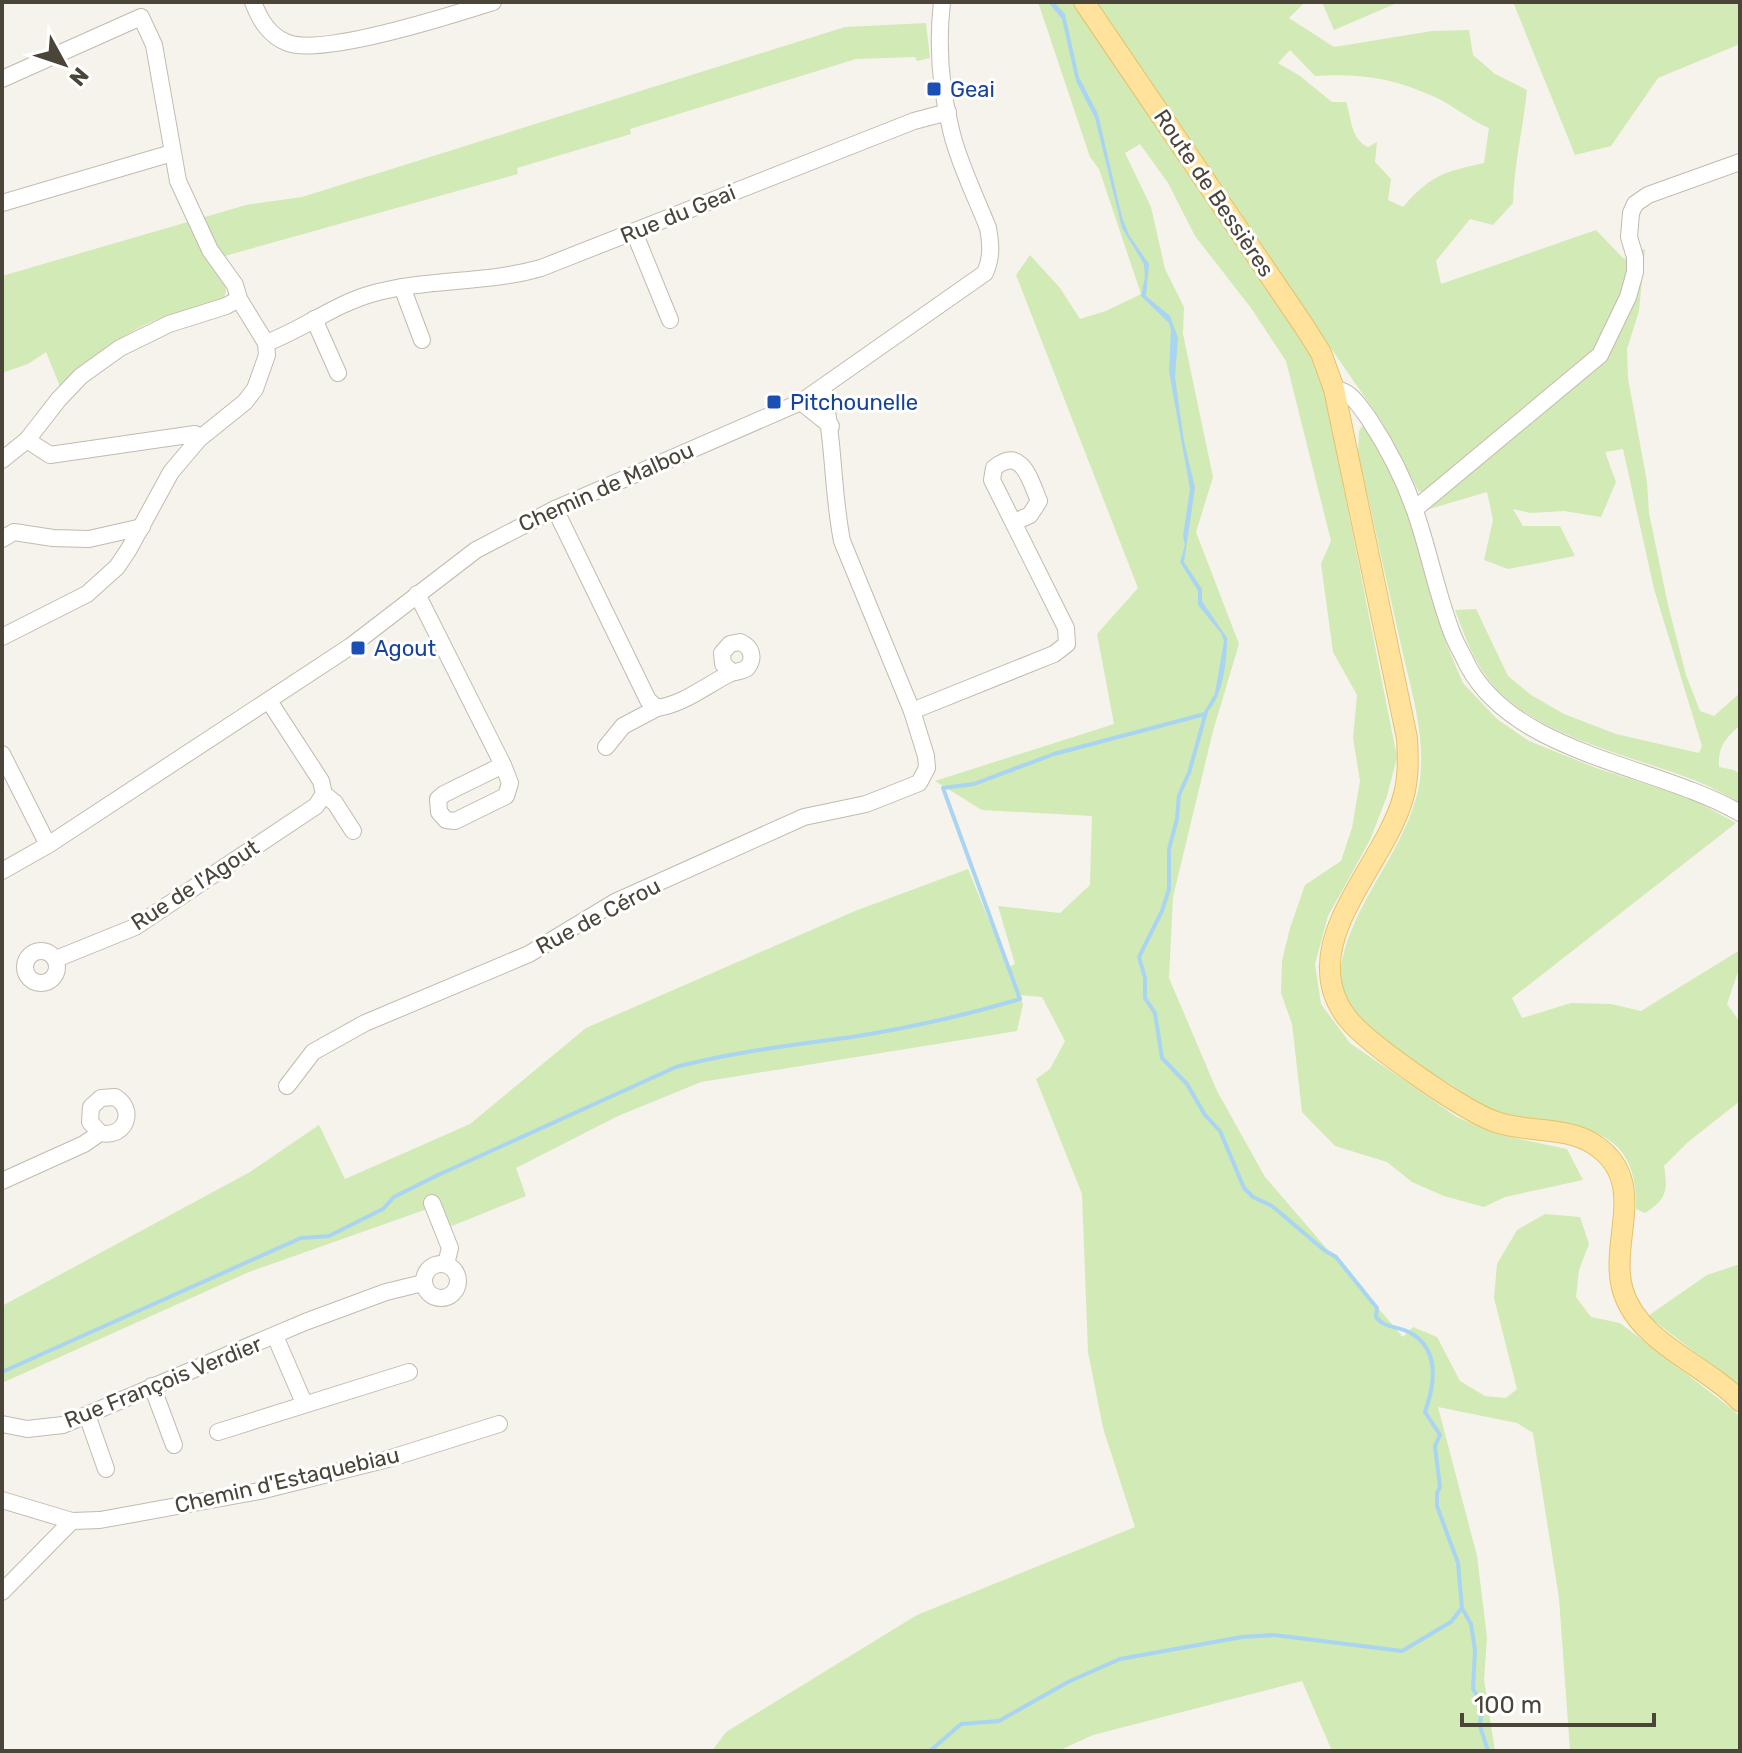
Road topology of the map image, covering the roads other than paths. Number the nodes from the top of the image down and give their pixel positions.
1 (253, 2) edge
2 (493, 2) edge
3 (942, 2) edge
4 (1084, 2) edge
5 (2, 79) edge
6 (948, 112) junction
7 (172, 153) junction
8 (1740, 162) edge
9 (2, 203) edge
10 (634, 232) junction
11 (402, 287) junction
12 (239, 299) junction
13 (314, 319) junction
14 (670, 320) dead end
15 (422, 340) dead end
16 (266, 343) junction
17 (338, 373) dead end
18 (823, 388) junction
19 (1334, 389) junction
20 (801, 402) junction
21 (831, 426) junction
22 (199, 439) junction
23 (27, 440) junction
24 (2, 460) edge
25 (555, 509) junction
26 (1415, 509) junction
27 (1015, 522) dead end
28 (142, 527) junction
29 (2, 539) edge
30 (417, 594) junction
31 (2, 637) edge
32 (732, 672) dead end
33 (269, 701) junction
34 (657, 708) junction
35 (912, 711) junction
36 (606, 747) dead end
37 (2, 754) edge
38 (503, 765) dead end
39 (324, 794) junction
40 (1740, 813) edge
41 (353, 831) dead end
42 (48, 845) junction
43 (2, 871) edge
44 (56, 959) dead end
45 (287, 1086) dead end
46 (100, 1133) dead end
47 (2, 1181) edge
48 (432, 1203) dead end
49 (446, 1264) junction
50 (423, 1283) junction
51 (275, 1336) junction
52 (409, 1372) dead end
53 (152, 1386) junction
54 (1740, 1401) edge
55 (304, 1403) junction
56 (87, 1415) junction
57 (2, 1424) edge
58 (499, 1424) dead end
59 (218, 1432) dead end
60 (174, 1445) dead end
61 (106, 1469) dead end
62 (2, 1500) edge
63 (72, 1521) junction
64 (2, 1592) edge

1 - 2 street
3 - 6 street, Chemin de Malbou
4 - 19 main road, Route de Bessières
5 - 7 street
6 - 10 street, Rue du Geai
6 - 18 street, Chemin de Malbou
7 - 9 street
7 - 12 street
8 - 26 street
10 - 11 street, Rue du Geai
10 - 14 street
11 - 13 street, Rue du Geai
11 - 15 street
12 - 16 street
12 - 23 street
13 - 16 street, Rue du Geai
13 - 17 street
16 - 22 street
18 - 20 street, Chemin de Malbou
18 - 21 street
19 - 26 street
19 - 54 main road, Route de Bessières
20 - 21 street
20 - 25 street, Chemin de Malbou
21 - 35 street
22 - 23 street
22 - 28 street
23 - 24 street
25 - 30 street, Chemin de Malbou
25 - 34 street
26 - 40 street
27 - 35 street
28 - 29 street
28 - 31 street
30 - 33 street, Chemin de Malbou
30 - 38 street
32 - 34 street
33 - 39 street
33 - 42 street, Chemin de Malbou
34 - 36 street
35 - 45 street, Rue de Cérou
37 - 42 street
39 - 41 street
39 - 44 street, Rue de l'Agout
42 - 43 street, Chemin de Malbou
46 - 47 street
48 - 49 street
49 - 50 street
49 - 50 street
50 - 51 street, Rue François Verdier
51 - 53 street, Rue François Verdier
51 - 55 street, Rue François Verdier
52 - 55 street
53 - 56 street, Rue François Verdier
53 - 60 street
55 - 59 street
56 - 57 street, Rue François Verdier
56 - 61 street
58 - 63 street, Chemin d'Estaquebiau
62 - 63 street, Chemin d'Estaquebiau
63 - 64 street

